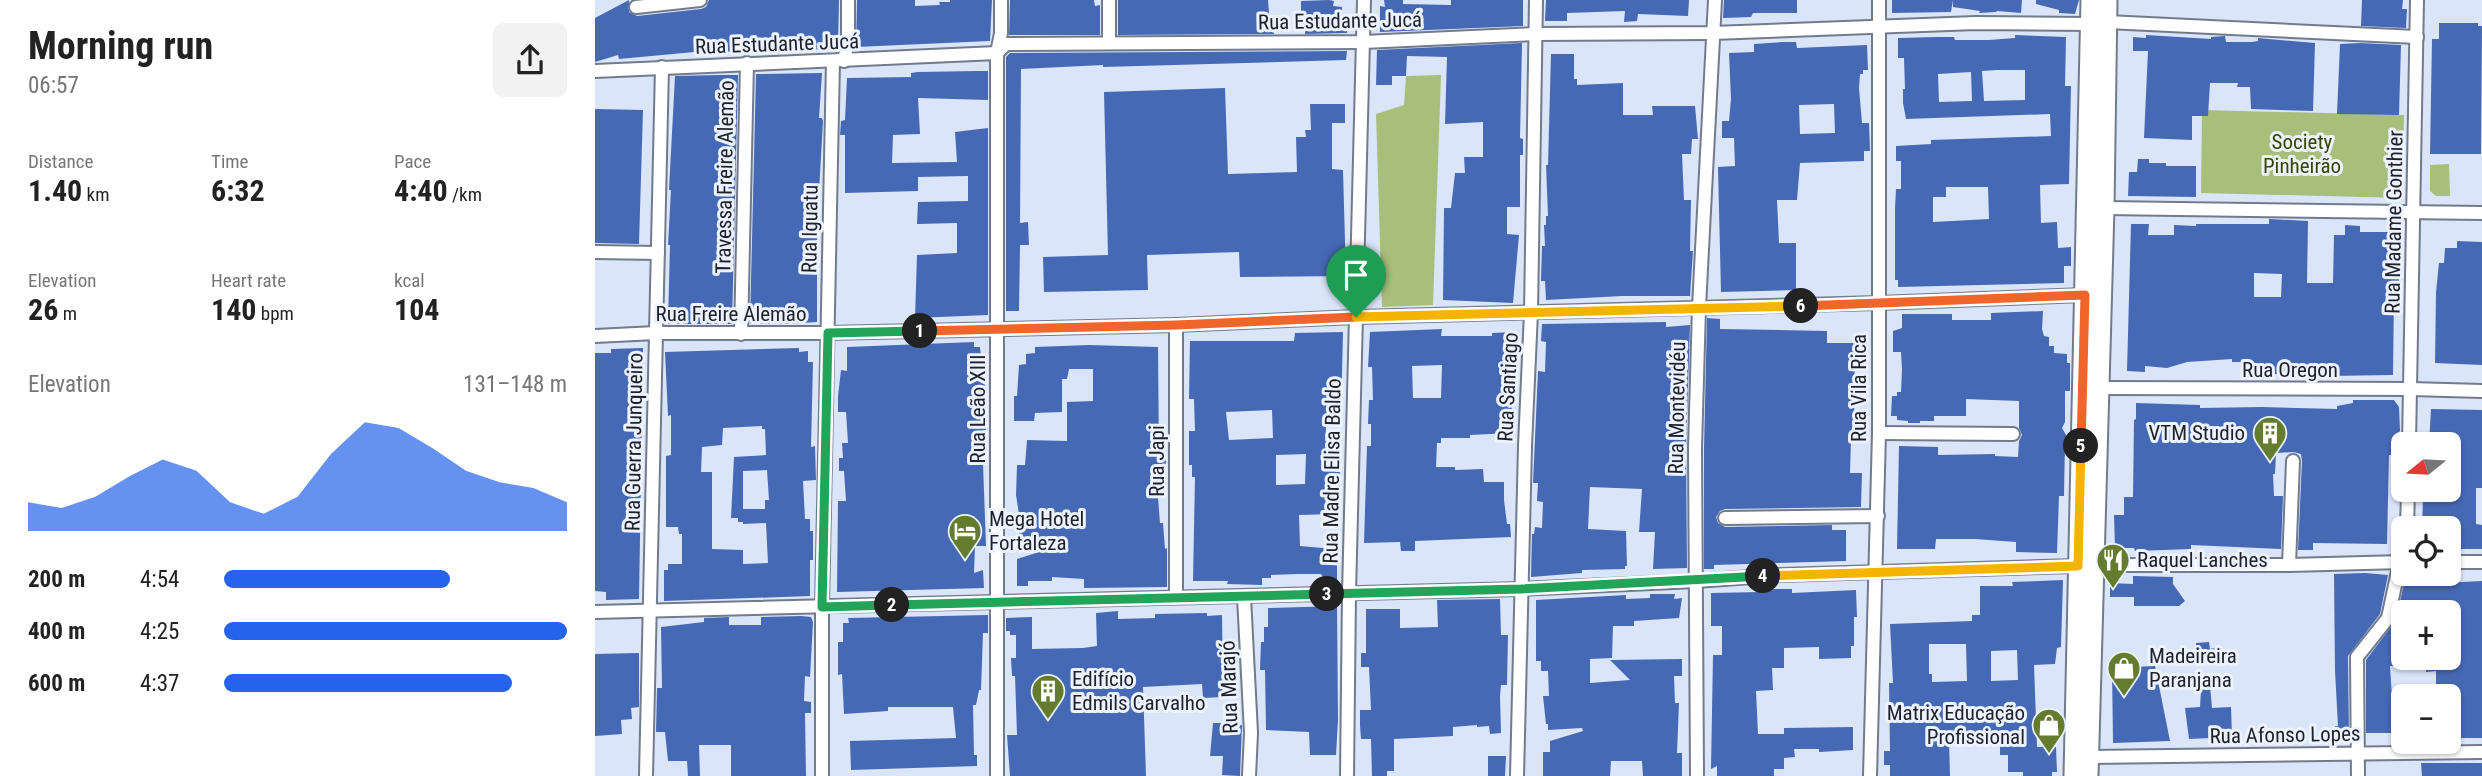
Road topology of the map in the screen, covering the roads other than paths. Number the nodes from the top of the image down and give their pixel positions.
1 (700, 0) edge
2 (848, 0) edge
3 (1001, 0) edge
4 (1108, 0) edge
5 (1364, 0) edge
6 (1536, 0) edge
7 (1714, 0) edge
8 (1879, 0) edge
9 (2091, 0) edge
10 (2107, 0) edge
11 (2417, 0) edge
12 (636, 7) dead end
13 (2099, 23) junction
14 (1878, 27) junction
15 (1713, 33) junction
16 (1537, 34) junction
17 (2417, 37) junction
18 (1363, 42) junction
19 (1109, 43) junction
20 (997, 53) junction
21 (838, 61) junction
22 (747, 63) junction
23 (662, 67) junction
24 (595, 71) edge
25 (2104, 208) junction
26 (2413, 211) junction
27 (2482, 213) edge
28 (595, 252) edge
29 (658, 253) junction
30 (2085, 295) junction
31 (1878, 303) junction
32 (1699, 307) junction
33 (1531, 312) junction
34 (1356, 317) junction
35 (1176, 325) junction
36 (998, 328) junction
37 (656, 333) junction
38 (828, 333) junction
39 (741, 334) junction
40 (595, 336) edge
41 (2098, 388) junction
42 (2410, 388) junction
43 (2482, 391) edge
44 (2409, 432) edge
45 (1879, 433) junction
46 (2013, 434) dead end
47 (2293, 461) dead end
48 (1878, 516) junction
49 (1725, 518) dead end
50 (2391, 562) edge
51 (2461, 562) edge
52 (2482, 562) edge
53 (2289, 565) junction
54 (2086, 566) junction
55 (1877, 573) junction
56 (1696, 581) junction
57 (2395, 586) edge
58 (1521, 589) junction
59 (1349, 593) junction
60 (1176, 597) junction
61 (1244, 597) junction
62 (997, 602) junction
63 (822, 607) junction
64 (649, 611) junction
65 (595, 612) edge
66 (2358, 752) junction
67 (2482, 752) edge
68 (2089, 766) edge
69 (646, 776) edge
70 (822, 776) edge
71 (997, 776) edge
72 (1249, 776) edge
73 (1347, 776) edge
74 (1517, 776) edge
75 (1697, 776) edge
76 (1870, 776) edge
77 (2074, 776) edge
78 (2358, 776) edge

1 - 12 street
2 - 21 street, Rua Iguatu
3 - 20 street, Rua Leão XIII
4 - 19 street
5 - 18 street, Rua Madre Elisa Baldo
6 - 16 street, Rua Santiago
7 - 15 street, Rua Montevidéu
8 - 14 street, Rua Vila Rica
9 - 13 main road
10 - 13 main road
11 - 17 street, Rua Madame Gonthier
13 - 14 street, Rua Estudante Jucá
13 - 17 street, Rua Estudante Jucá
13 - 25 main road
13 - 30 main road
14 - 15 street, Rua Estudante Jucá
14 - 31 street, Rua Vila Rica
15 - 16 street, Rua Estudante Jucá
15 - 32 street, Rua Montevidéu
16 - 18 street, Rua Estudante Jucá
16 - 33 street, Rua Santiago
17 - 26 street, Rua Madame Gonthier
18 - 19 street, Rua Estudante Jucá
18 - 34 street, Rua Madre Elisa Baldo
19 - 20 street, Rua Estudante Jucá
20 - 21 street, Rua Estudante Jucá
20 - 36 street, Rua Leão XIII
21 - 22 street, Rua Estudante Jucá
21 - 38 street, Rua Iguatu
22 - 23 street, Rua Estudante Jucá
22 - 39 street, Travessa Freire Alemão
23 - 24 street, Rua Estudante Jucá
23 - 29 street, Rua Guerra Junqueiro
25 - 26 street
25 - 41 main road
26 - 27 street
26 - 42 street, Rua Madame Gonthier
28 - 29 street
29 - 37 street, Rua Guerra Junqueiro
30 - 31 street, Rua Freire Alemão
30 - 54 main road
31 - 32 street, Rua Freire Alemão
31 - 45 street, Rua Vila Rica
32 - 33 street, Rua Freire Alemão
32 - 56 street, Rua Montevidéu
33 - 34 street, Rua Freire Alemão
33 - 58 street, Rua Santiago
34 - 35 street, Rua Freire Alemão
34 - 59 street, Rua Madre Elisa Baldo
35 - 36 street, Rua Freire Alemão
35 - 60 street, Rua Japi
36 - 38 street, Rua Freire Alemão
36 - 62 street, Rua Leão XIII
37 - 39 street, Rua Freire Alemão
37 - 40 street, Rua Freire Alemão
37 - 64 street, Rua Guerra Junqueiro
38 - 39 street, Rua Freire Alemão
38 - 63 street, Rua Iguatu
41 - 42 street, Rua Oregon
41 - 54 main road
42 - 43 street, Rua Oregon
42 - 44 street, Rua Madame Gonthier
45 - 46 street
45 - 48 street, Rua Vila Rica
47 - 53 street
48 - 49 street
48 - 55 street, Rua Vila Rica
50 - 53 street
51 - 52 street
53 - 54 street
54 - 55 street
54 - 68 main road
54 - 77 main road
55 - 56 street
55 - 76 street, Rua Vila Rica
56 - 58 street
56 - 75 street, Rua Montevidéu
57 - 66 street
58 - 59 street
58 - 74 street, Rua Santiago
59 - 61 street
59 - 73 street, Rua Madre Elisa Baldo
60 - 61 street
60 - 62 street
61 - 72 street, Rua Marajó
62 - 63 street
62 - 71 street, Rua Leão XIII
63 - 64 street
63 - 70 street, Rua Iguatu
64 - 65 street
64 - 69 street, Rua Guerra Junqueiro
66 - 67 street, Rua Afonso Lopes
66 - 68 street, Rua Afonso Lopes
66 - 78 street

